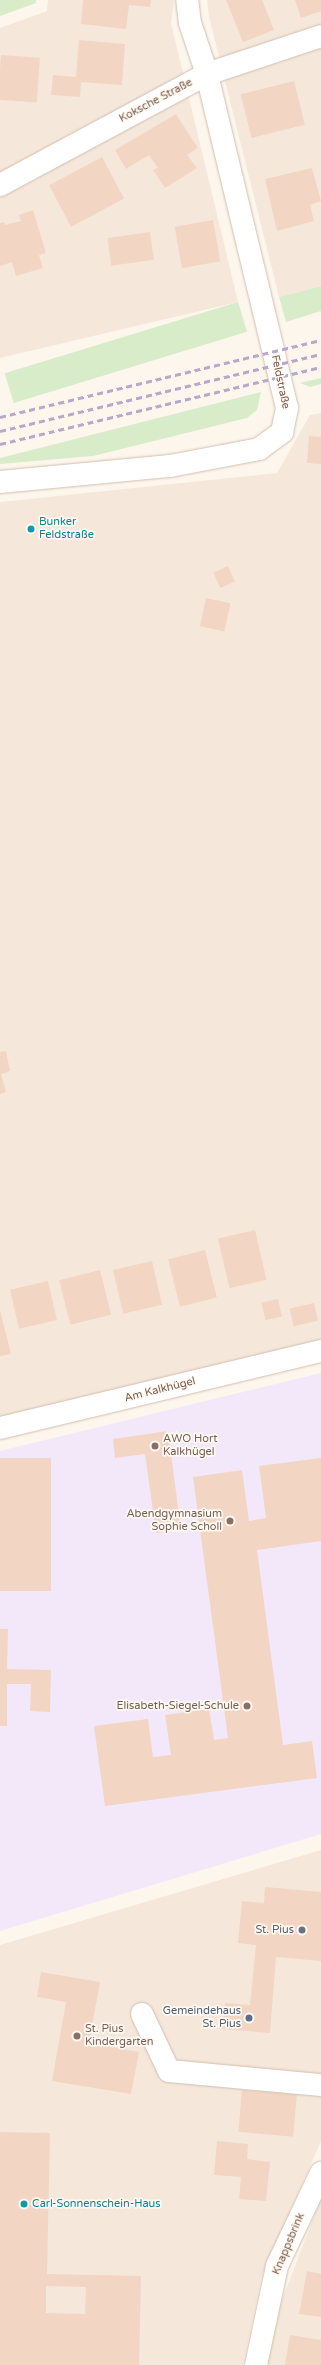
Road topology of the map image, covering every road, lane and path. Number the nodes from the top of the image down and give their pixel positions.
1 (187, 0) edge
2 (321, 36) edge
3 (207, 74) junction
4 (0, 185) edge
5 (0, 482) edge
6 (321, 1351) edge
7 (0, 1428) edge
8 (142, 2014) dead end
9 (321, 2084) edge
10 (321, 2173) edge
11 (256, 2365) edge

1 - 3 street, Feldstraße
2 - 3 street, Koksche Straße
3 - 4 street, Koksche Straße
3 - 5 street, Feldstraße
6 - 7 street, Am Kalkhügel
8 - 9 street
10 - 11 street, Knappsbrink

